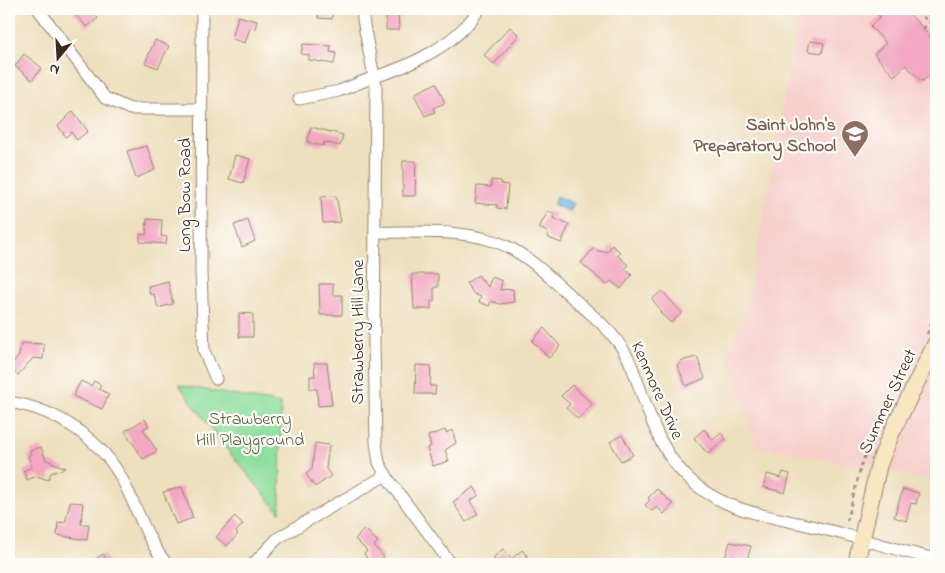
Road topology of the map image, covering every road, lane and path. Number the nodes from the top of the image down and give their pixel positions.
1 (38, 9) edge
2 (202, 9) edge
3 (363, 9) edge
4 (479, 9) edge
5 (909, 10) dead end
6 (920, 10) edge
7 (928, 23) junction
8 (936, 27) edge
9 (923, 29) dead end
10 (374, 77) junction
11 (299, 99) dead end
12 (201, 109) junction
13 (375, 232) junction
14 (936, 342) edge
15 (216, 379) dead end
16 (9, 402) edge
17 (386, 475) junction
18 (862, 540) junction
19 (936, 559) edge
20 (167, 564) edge
21 (253, 564) edge
22 (451, 564) edge
23 (856, 564) edge

1 - 12 street
2 - 12 street, Long Bow Road
3 - 10 street, Strawberry Hill Lane
4 - 10 street
5 - 6 path
6 - 7 path
7 - 8 path
7 - 9 path
10 - 11 street
10 - 13 street, Strawberry Hill Lane
12 - 15 street, Long Bow Road
13 - 17 street, Strawberry Hill Lane
13 - 18 street, Kenmore Drive
14 - 18 street, Summer Street
16 - 20 street
17 - 21 street
17 - 22 street, Strawberry Hill Lane
18 - 19 street, Kenmore Drive
18 - 23 street, Summer Street

